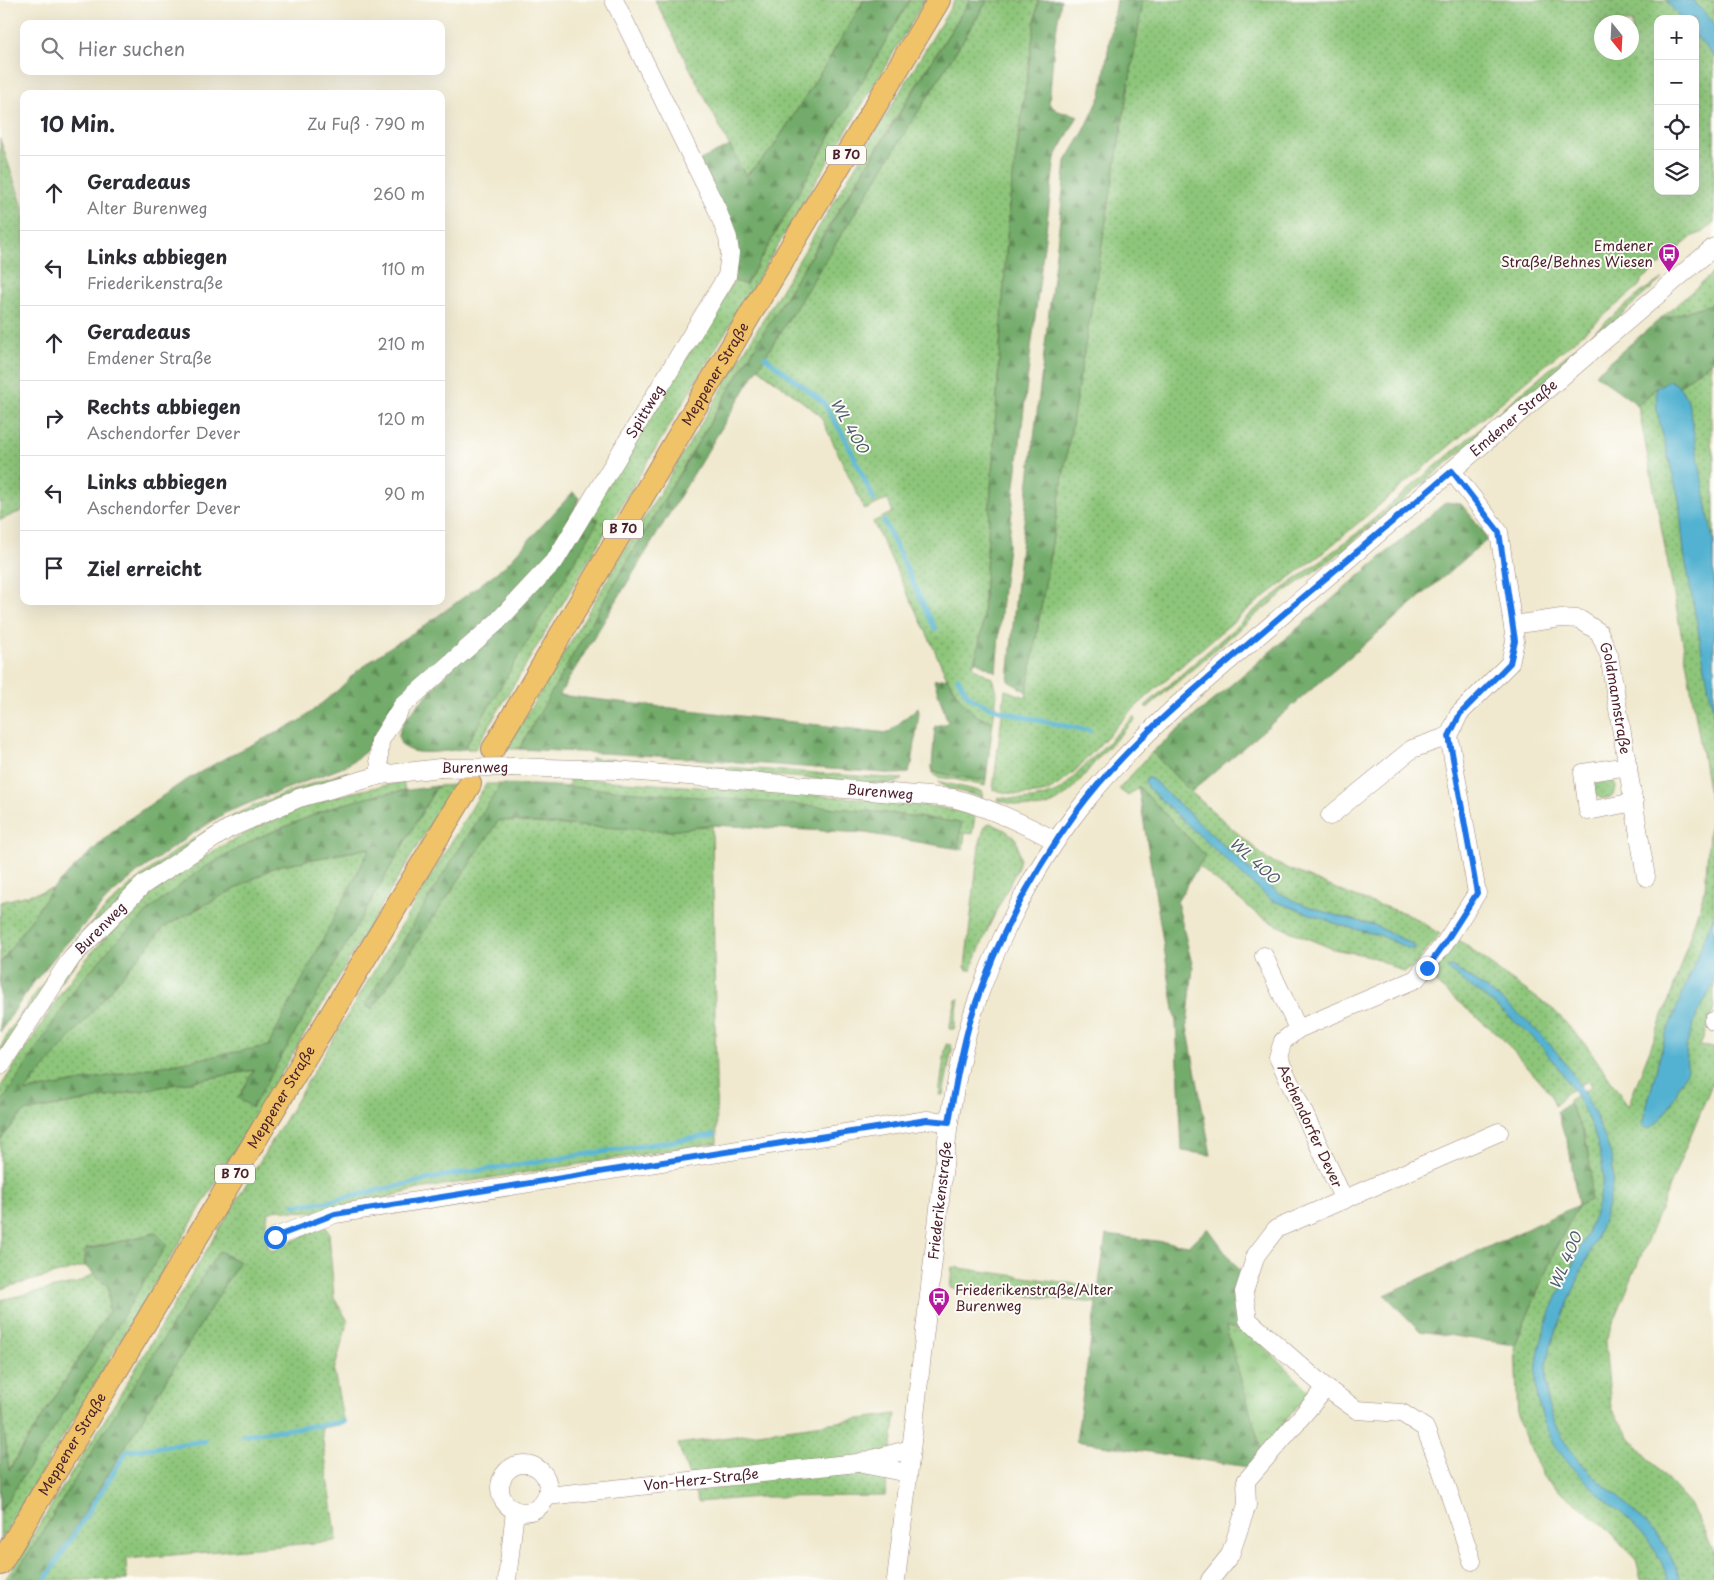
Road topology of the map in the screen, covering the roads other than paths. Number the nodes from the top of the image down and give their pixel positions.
1 (614, 0) edge
2 (939, 0) edge
3 (1714, 247) edge
4 (1452, 471) junction
5 (1513, 625) junction
6 (1449, 736) junction
7 (493, 749) dead end
8 (1628, 766) junction
9 (381, 775) junction
10 (470, 784) dead end
11 (1634, 802) junction
12 (1330, 816) dead end
13 (1056, 841) junction
14 (1646, 877) dead end
15 (1264, 956) dead end
16 (1298, 1030) junction
17 (0, 1066) edge
18 (949, 1122) junction
19 (1499, 1132) dead end
20 (1344, 1200) junction
21 (275, 1237) dead end
22 (1326, 1388) junction
23 (911, 1449) junction
24 (857, 1463) junction
25 (908, 1472) junction
26 (547, 1496) junction
27 (515, 1511) junction
28 (1472, 1561) dead end
29 (0, 1564) edge
30 (507, 1580) edge
31 (896, 1580) edge
32 (1210, 1580) edge

1 - 9 street, Spittweg
2 - 7 main road, Meppener Straße / B 70
3 - 4 street, Emdener Straße
4 - 5 street
4 - 13 street, Emdener Straße
5 - 6 street
5 - 8 street, Goldmannstraße
6 - 12 street
6 - 16 street, Aschendorfer Dever
8 - 11 street, Goldmannstraße
8 - 11 street, Goldmannstraße
9 - 13 street, Burenweg, bridge
9 - 17 street, Burenweg
10 - 29 main road, Meppener Straße / B 70
11 - 14 street, Goldmannstraße
13 - 18 street, Friederikenstraße
15 - 16 street
16 - 20 street, Aschendorfer Dever
18 - 21 street
18 - 23 street, Friederikenstraße
19 - 20 street, Aschendorfer Dever
20 - 22 street, Aschendorfer Dever
22 - 28 street, Aschendorfer Dever
22 - 32 street
23 - 24 street
23 - 25 street, Friederikenstraße
24 - 25 street
24 - 26 street, Von-Herz-Straße
25 - 31 street, Friederikenstraße
26 - 27 street
26 - 27 street
27 - 30 street

